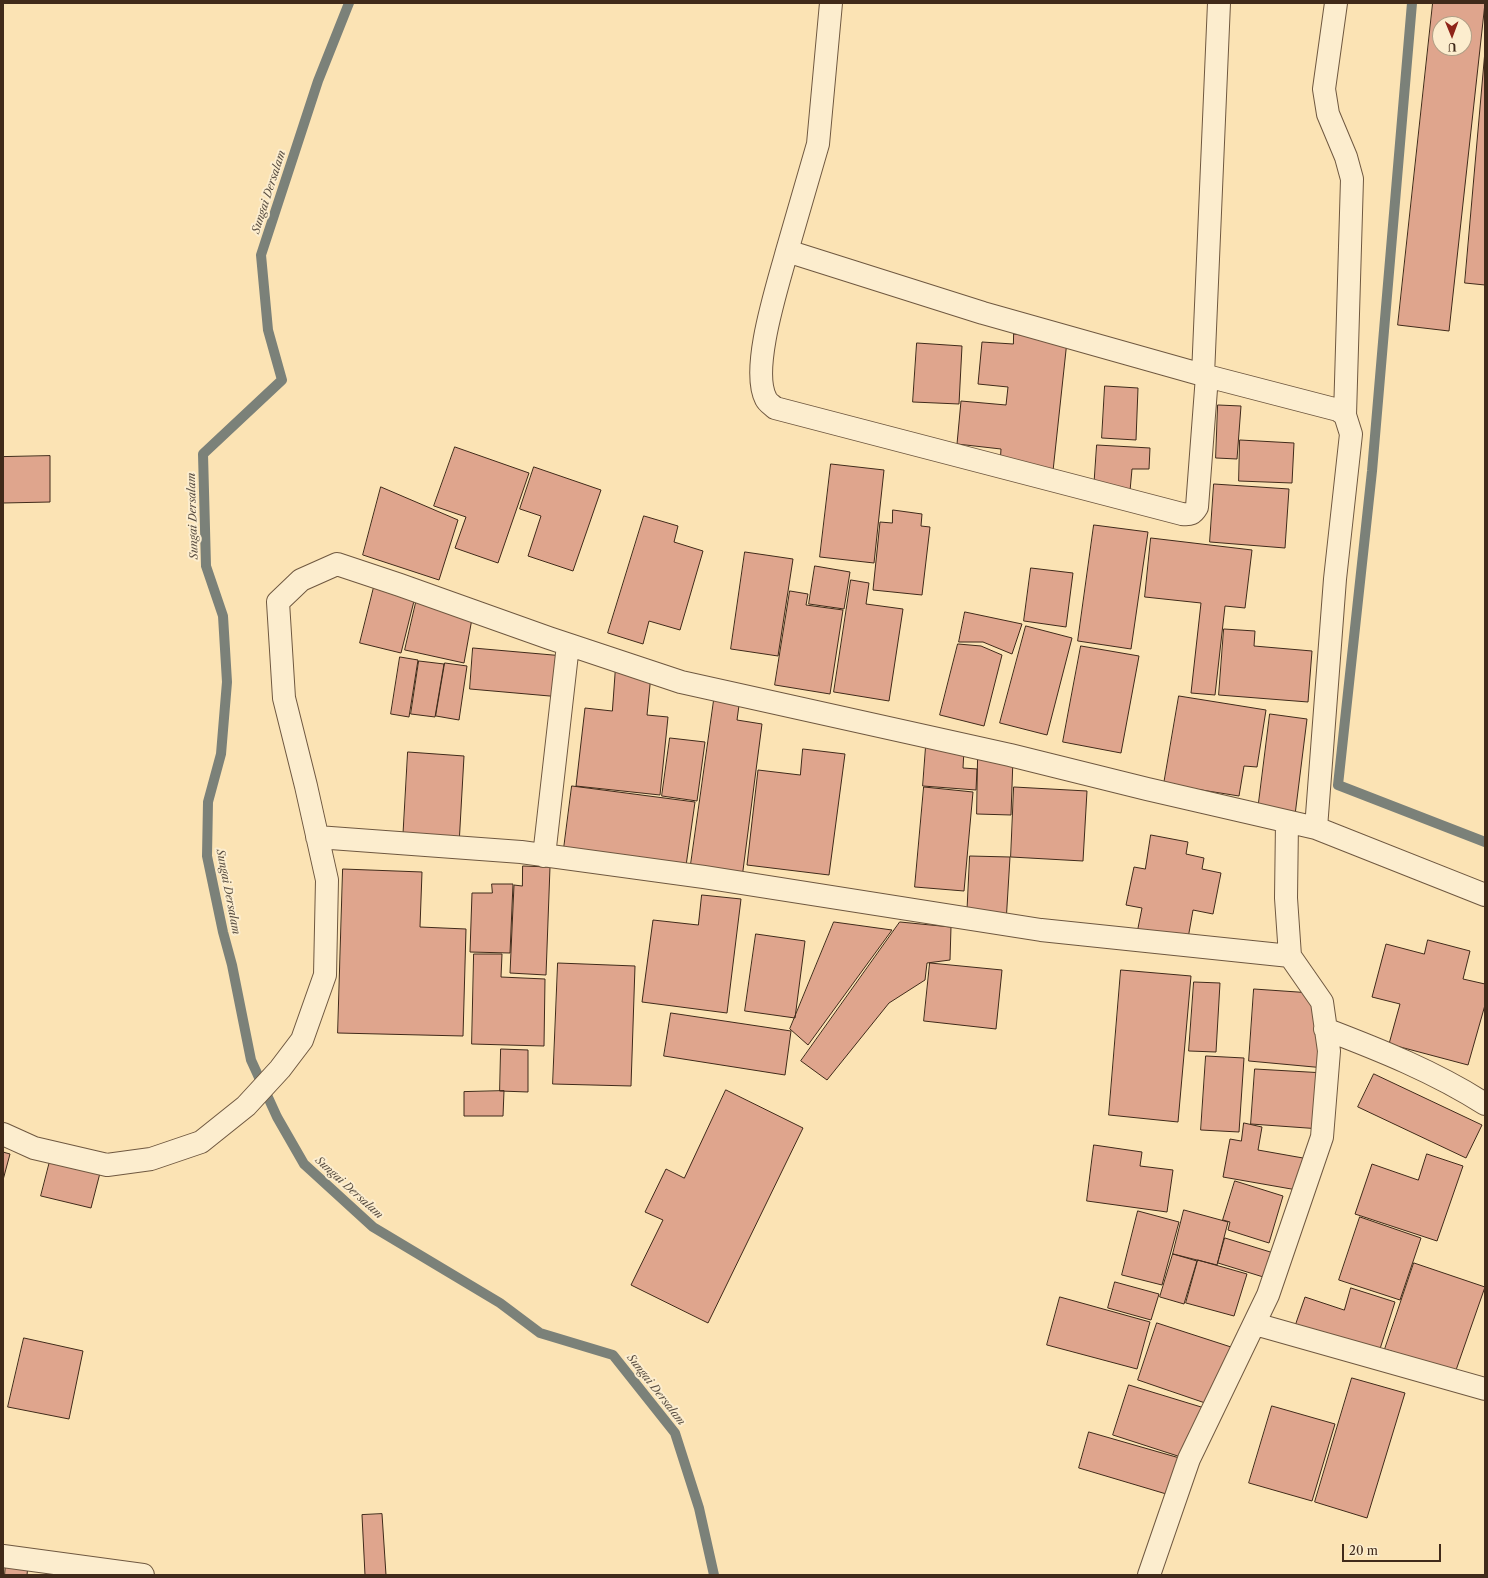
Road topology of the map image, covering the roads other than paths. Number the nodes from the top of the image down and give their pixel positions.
1 (831, 3) edge
2 (1219, 3) edge
3 (1336, 3) edge
4 (787, 251) junction
5 (1205, 376) junction
6 (1345, 415) junction
7 (568, 644) junction
8 (1287, 822) junction
9 (1316, 828) junction
10 (317, 837) junction
11 (544, 856) junction
12 (1485, 895) edge
13 (1290, 956) junction
14 (1326, 1028) junction
15 (1485, 1104) edge
16 (3, 1134) edge
17 (1255, 1324) junction
18 (1485, 1389) edge
19 (3, 1556) edge
20 (143, 1575) edge
21 (1149, 1575) edge

1 - 4 street
2 - 5 street
3 - 6 street
4 - 5 street
4 - 5 street
5 - 6 street
6 - 9 street
7 - 8 street
7 - 10 street
7 - 11 street
8 - 9 street
8 - 13 street
9 - 12 street
10 - 11 street
10 - 16 street
11 - 13 street
13 - 14 street
14 - 15 street
14 - 17 street
17 - 18 street
17 - 21 street
19 - 20 street

